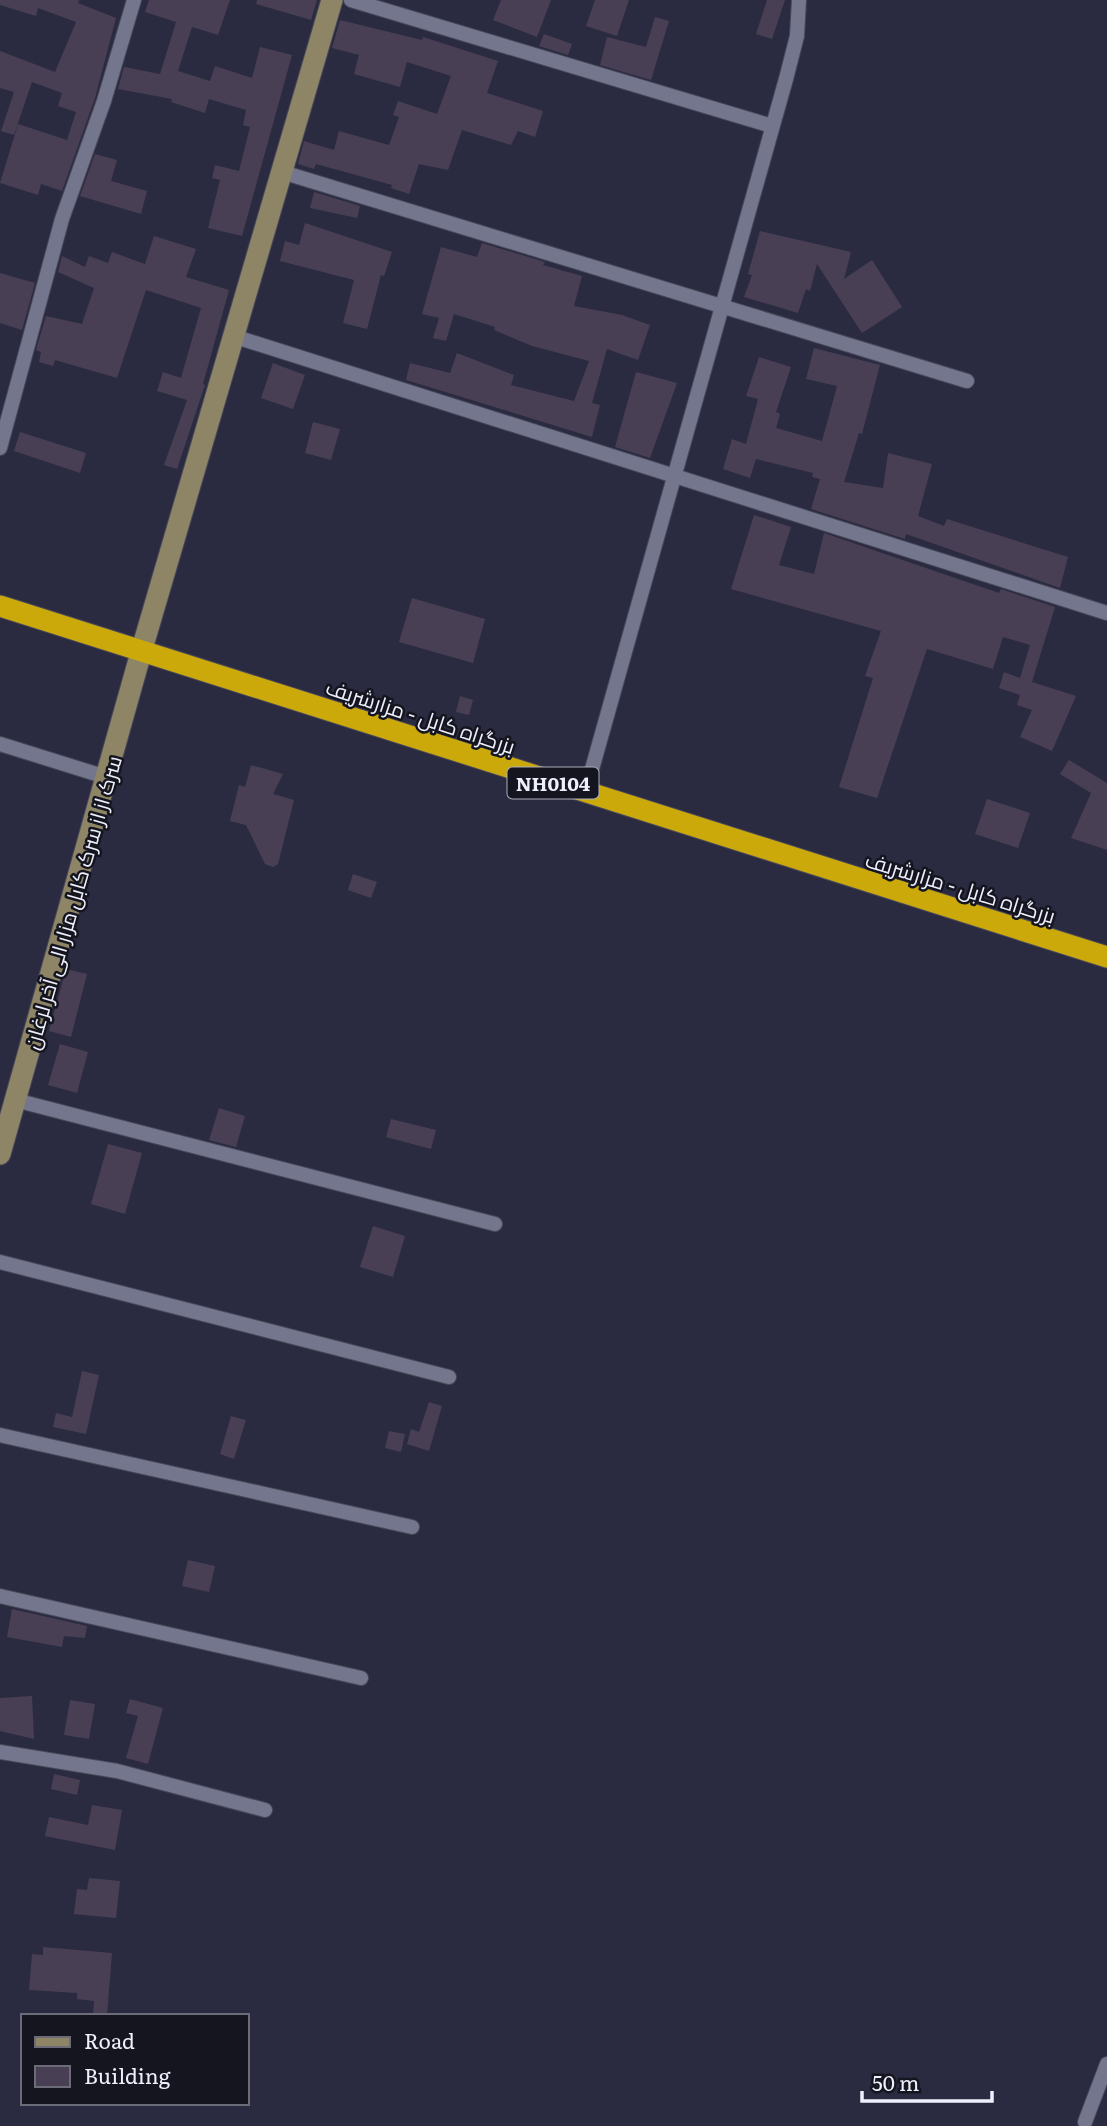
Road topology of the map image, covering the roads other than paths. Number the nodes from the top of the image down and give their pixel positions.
1 (134, 0) edge
2 (332, 0) edge
3 (351, 0) edge
4 (799, 0) edge
5 (772, 126) junction
6 (282, 172) junction
7 (722, 306) junction
8 (233, 336) junction
9 (967, 381) dead end
10 (0, 448) edge
11 (674, 475) junction
12 (0, 606) edge
13 (1107, 613) edge
14 (142, 649) junction
15 (0, 744) edge
16 (106, 777) junction
17 (585, 793) junction
18 (1107, 957) edge
19 (15, 1100) junction
20 (0, 1154) edge
21 (495, 1224) dead end
22 (0, 1262) edge
23 (449, 1377) dead end
24 (0, 1435) edge
25 (412, 1527) dead end
26 (0, 1597) edge
27 (361, 1678) dead end
28 (0, 1752) edge
29 (265, 1810) dead end
30 (1107, 2064) edge
31 (1085, 2122) dead end

1 - 10 street
2 - 6 street, سرک از از سرک کابل مزار الی آخر لرغان
3 - 5 street
4 - 5 street
5 - 7 street
6 - 7 street
6 - 8 street, سرک از از سرک کابل مزار الی آخر لرغان
7 - 9 street
7 - 11 street
8 - 11 street
8 - 14 street, سرک از از سرک کابل مزار الی آخر لرغان
11 - 13 street
11 - 17 street
12 - 14 highway, بزرگراه کابل - مزارشریف / NH0104
14 - 16 street, سرک از از سرک کابل مزار الی آخر لرغان
14 - 17 highway, بزرگراه کابل - مزارشریف / NH0104
15 - 16 street
16 - 19 street, سرک از از سرک کابل مزار الی آخر لرغان
17 - 18 highway, بزرگراه کابل - مزارشریف / NH0104
19 - 20 street, سرک از از سرک کابل مزار الی آخر لرغان
19 - 21 street
22 - 23 street
24 - 25 street
26 - 27 street
28 - 29 street
30 - 31 street

